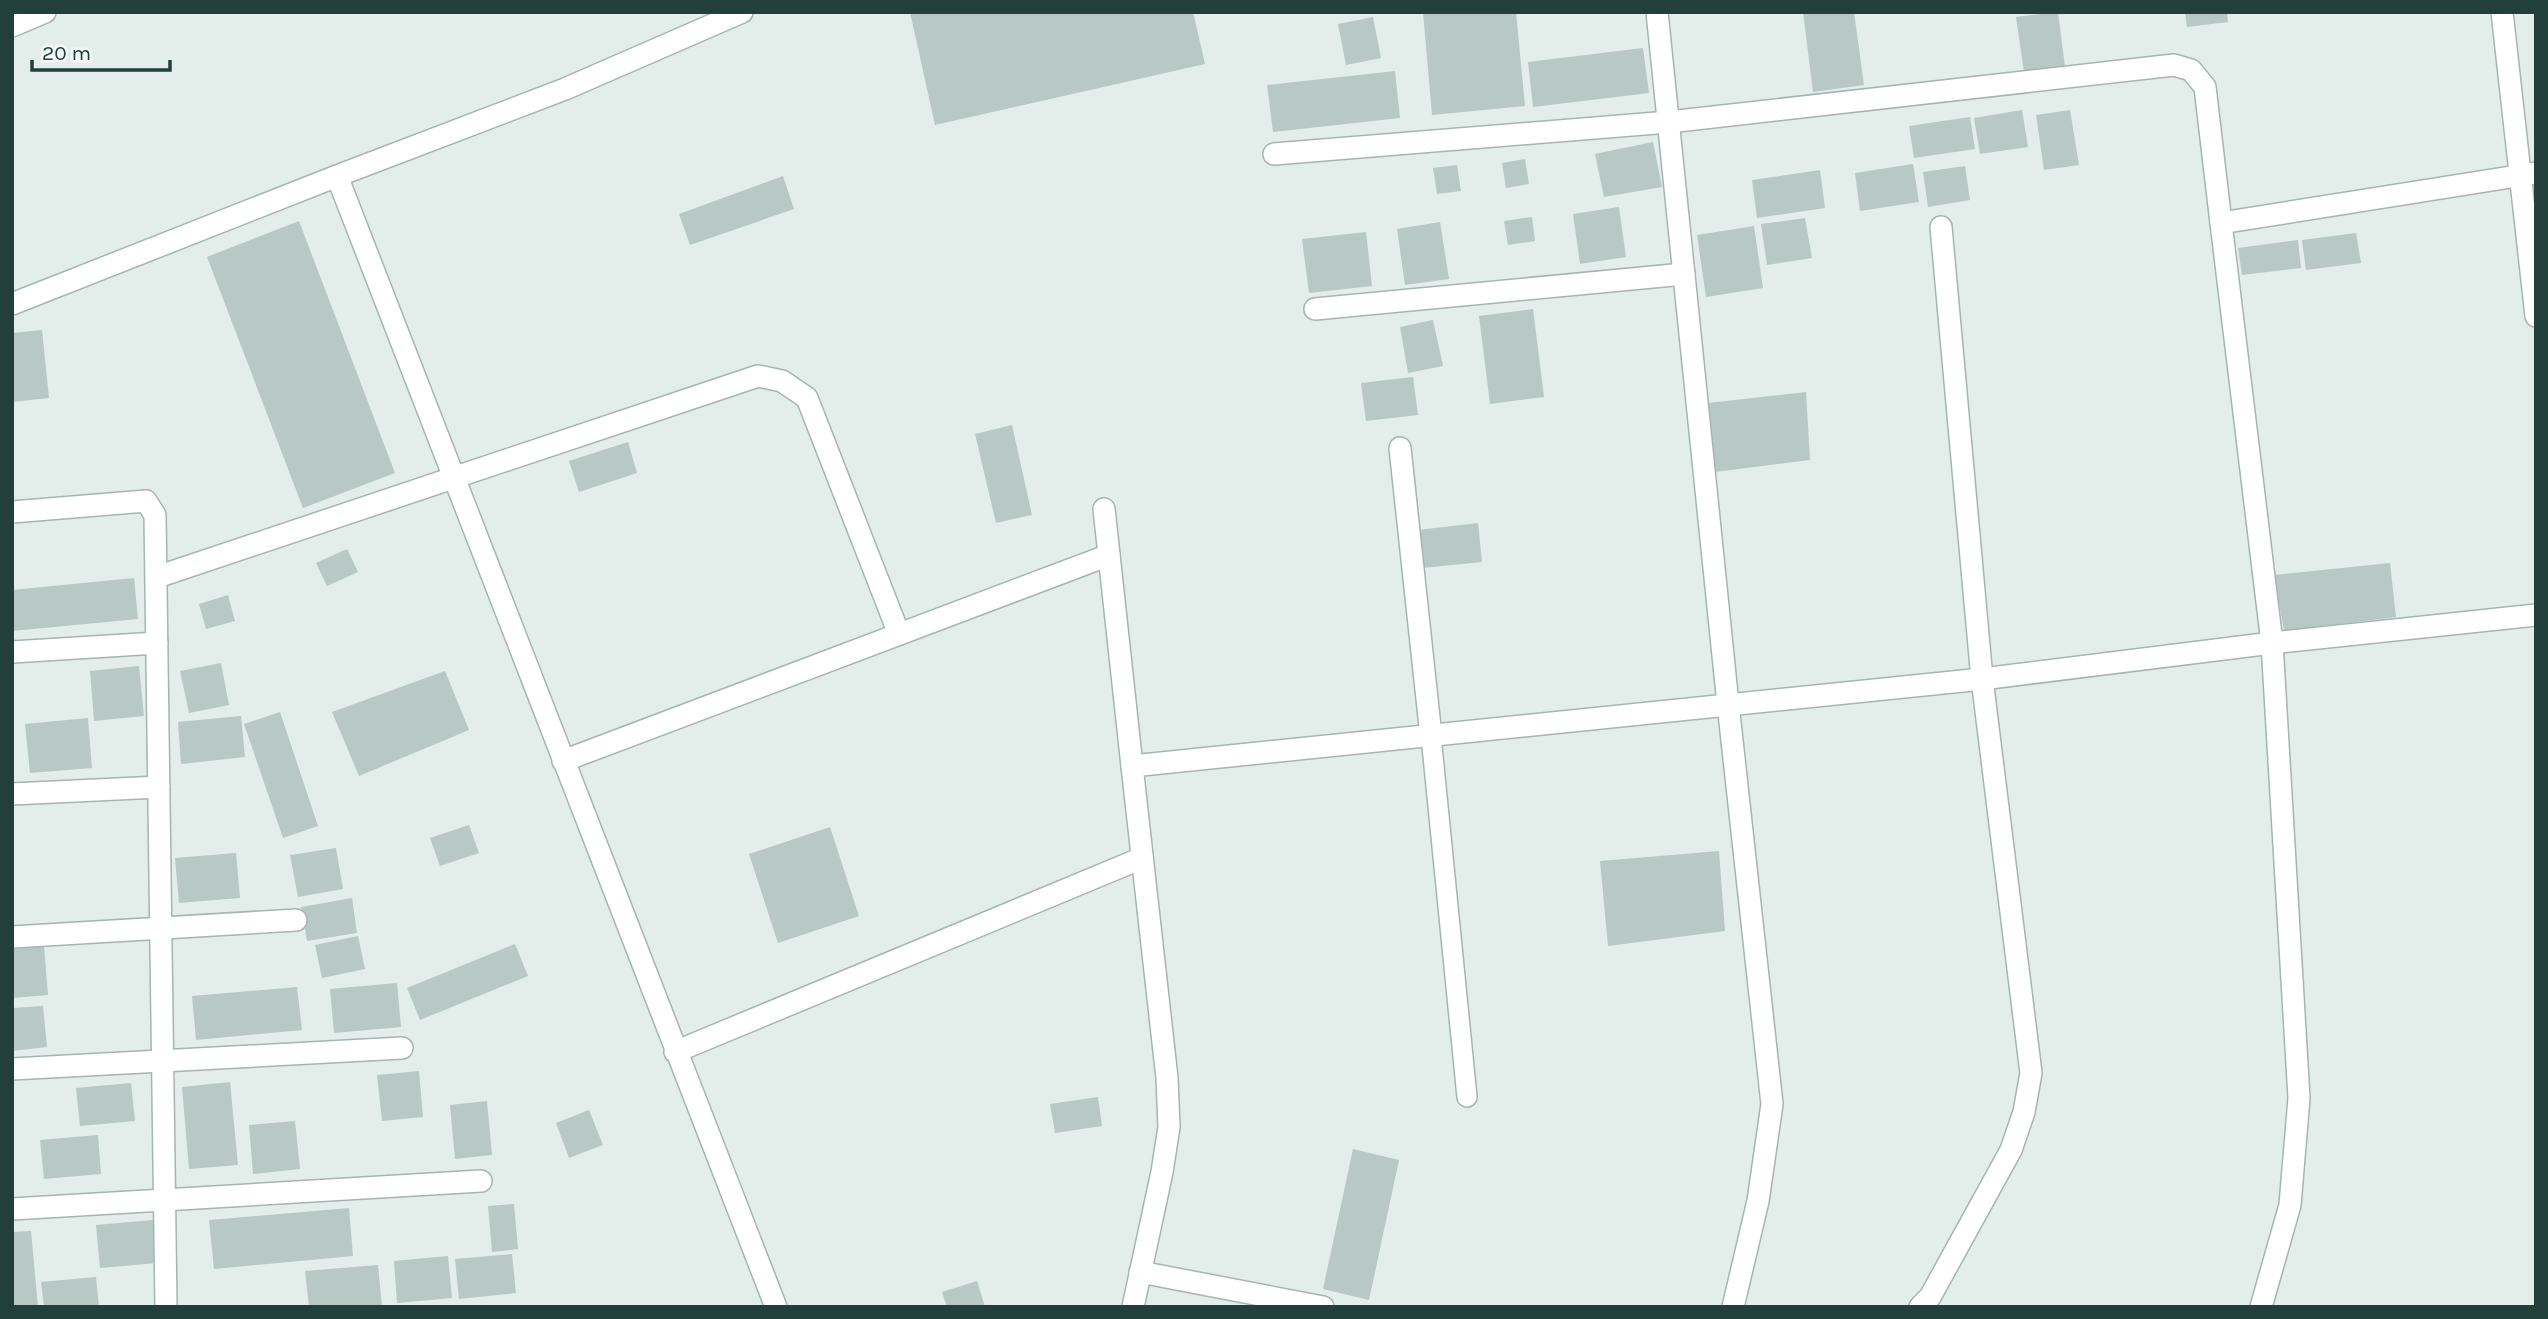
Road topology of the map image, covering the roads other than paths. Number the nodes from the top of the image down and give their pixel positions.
1 (45, 12) edge
2 (742, 12) edge
3 (1657, 12) edge
4 (2502, 12) edge
5 (12, 26) edge
6 (1669, 122) junction
7 (1274, 154) dead end
8 (2527, 174) edge
9 (337, 176) junction
10 (2221, 223) junction
11 (1941, 227) dead end
12 (1684, 274) junction
13 (12, 304) edge
14 (1315, 309) dead end
15 (2536, 316) edge
16 (1400, 448) dead end
17 (453, 477) junction
18 (1104, 509) dead end
19 (12, 512) edge
20 (1109, 555) junction
21 (157, 577) junction
22 (2536, 615) edge
23 (899, 634) junction
24 (157, 643) junction
25 (2272, 643) junction
26 (12, 652) edge
27 (1982, 679) junction
28 (1728, 705) junction
29 (1431, 736) junction
30 (563, 761) junction
31 (1132, 766) junction
32 (159, 787) junction
33 (12, 794) edge
34 (1142, 858) junction
35 (296, 920) dead end
36 (161, 930) junction
37 (12, 937) edge
38 (402, 1048) dead end
39 (675, 1052) junction
40 (163, 1061) junction
41 (12, 1069) edge
42 (1467, 1097) dead end
43 (481, 1181) dead end
44 (165, 1201) junction
45 (12, 1209) edge
46 (1140, 1272) junction
47 (166, 1307) edge
48 (776, 1307) edge
49 (1133, 1307) edge
50 (1323, 1307) edge
51 (1733, 1307) edge
52 (1920, 1307) edge
53 (2261, 1307) edge

1 - 5 street
2 - 9 street
3 - 6 street
4 - 8 street
6 - 7 street
6 - 10 street
6 - 12 street
8 - 10 street
8 - 15 street
9 - 13 street
9 - 17 street
10 - 25 street
11 - 27 street
12 - 14 street
12 - 28 street
16 - 29 street
17 - 21 street
17 - 23 street
17 - 30 street
18 - 20 street
19 - 21 street
20 - 23 street
20 - 31 street
21 - 24 street
22 - 25 street
23 - 30 street
24 - 26 street
24 - 32 street
25 - 27 street
25 - 53 street
27 - 28 street
27 - 52 street
28 - 29 street
28 - 51 street
29 - 31 street
29 - 42 lane
30 - 39 street
31 - 34 street
32 - 33 street
32 - 36 street
34 - 39 street
34 - 46 street
35 - 36 street
36 - 37 street
36 - 40 street
38 - 40 street
39 - 48 street
40 - 41 street
40 - 44 street
43 - 44 street
44 - 45 street
44 - 47 street
46 - 49 street
46 - 50 street

